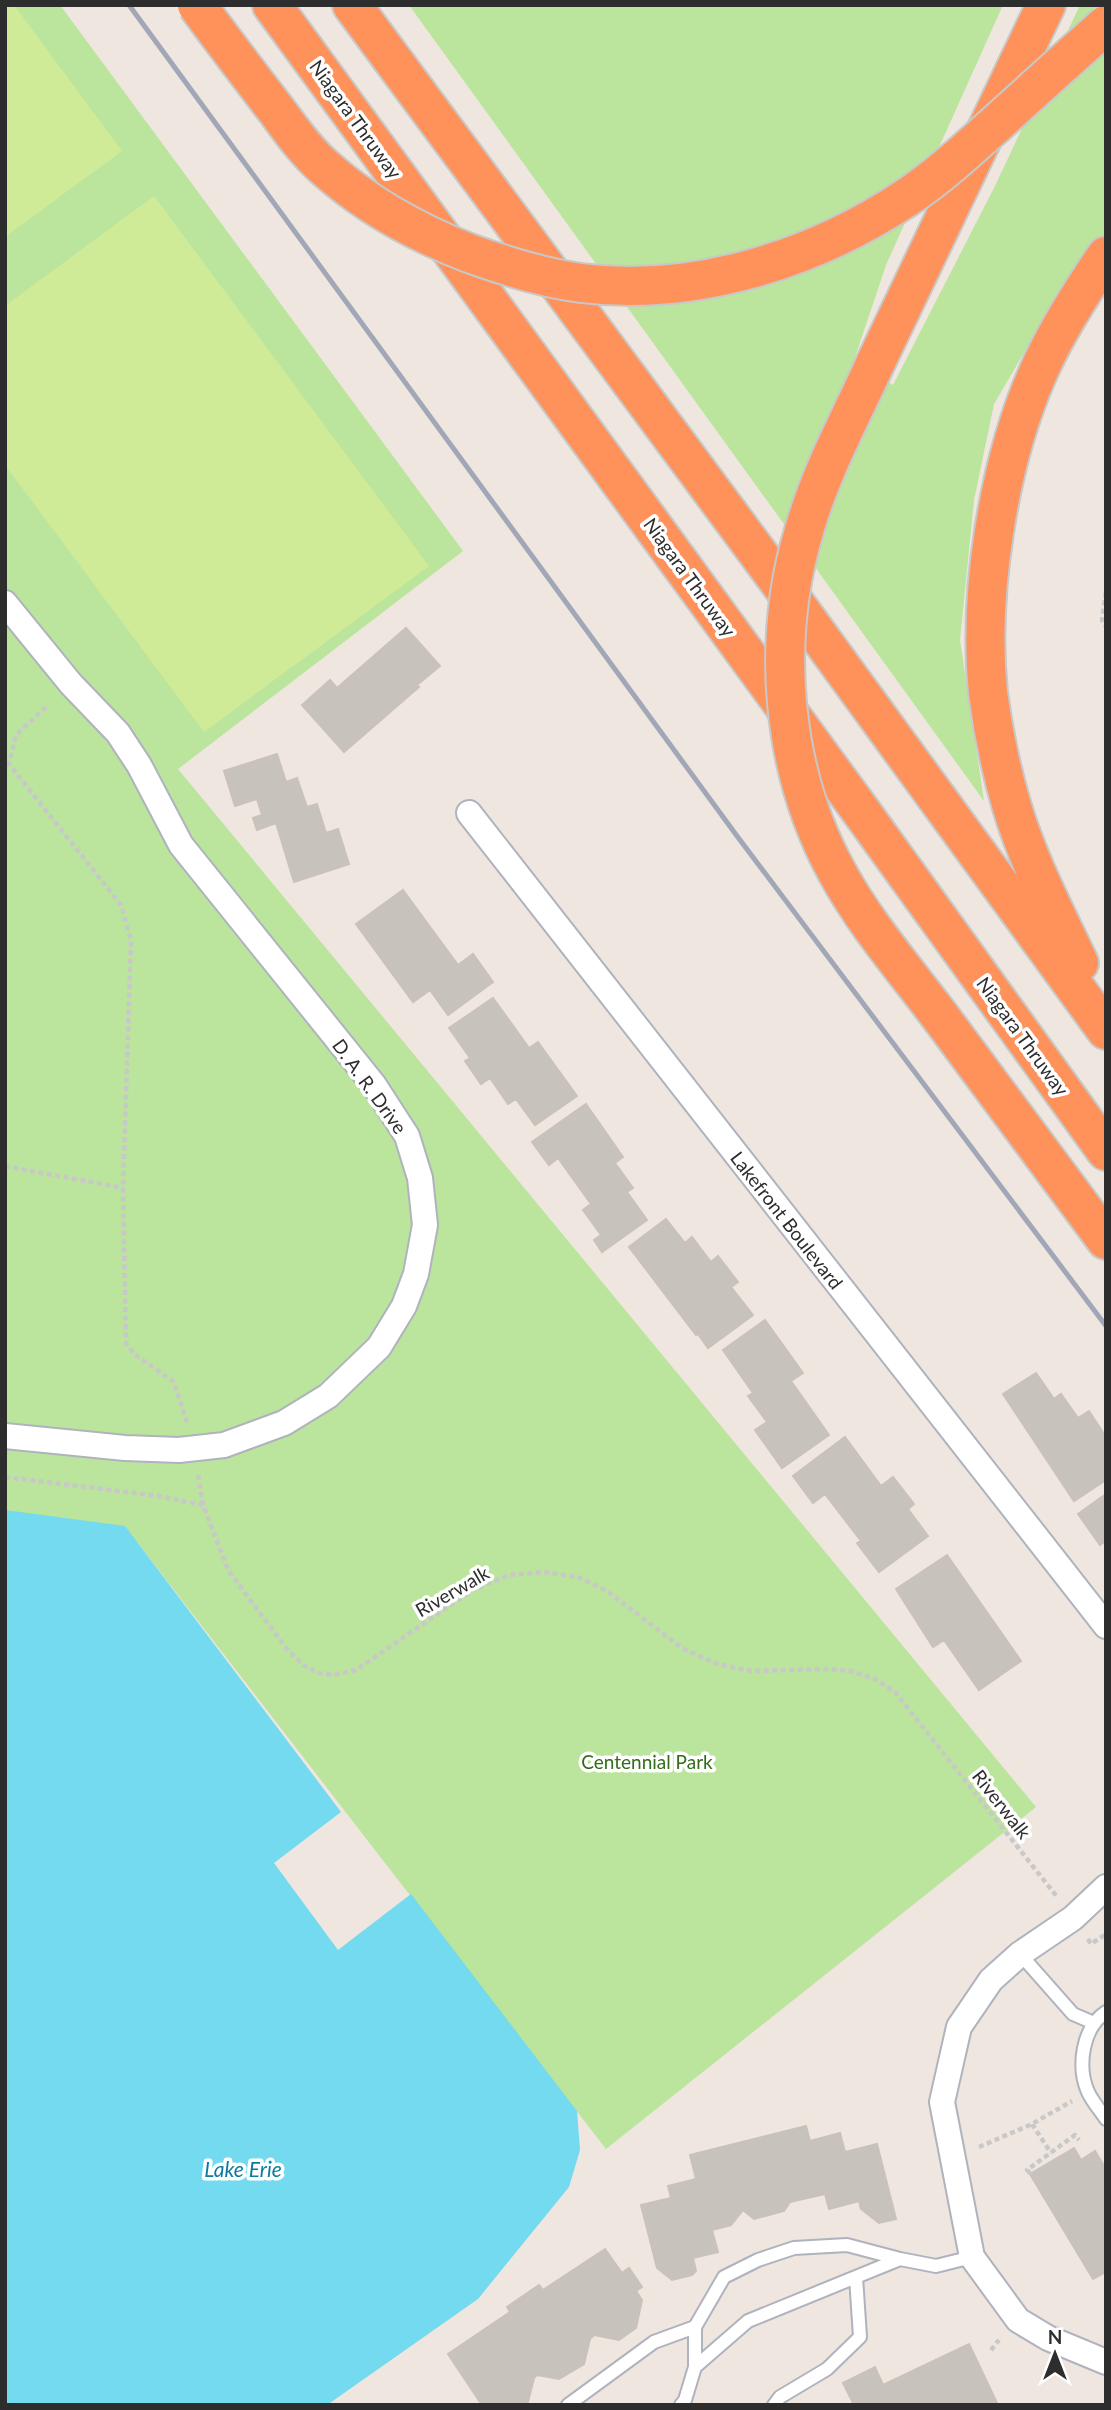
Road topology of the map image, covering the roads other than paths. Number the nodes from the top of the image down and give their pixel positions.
1 (197, 5) edge
2 (272, 5) edge
3 (352, 5) edge
4 (1046, 5) edge
5 (1106, 25) edge
6 (1106, 256) edge
7 (5, 603) edge
8 (469, 813) dead end
9 (1106, 1015) edge
10 (1106, 1030) edge
11 (1106, 1151) edge
12 (1106, 1240) edge
13 (5, 1436) edge
14 (1106, 1626) edge
15 (1106, 1887) edge
16 (1020, 1954) junction
17 (1106, 2012) edge
18 (1094, 2023) junction
19 (1106, 2119) edge
20 (972, 2257) junction
21 (900, 2259) junction
22 (856, 2277) junction
23 (695, 2327) junction
24 (1106, 2362) edge
25 (695, 2367) junction
26 (568, 2405) edge
27 (681, 2405) edge
28 (774, 2405) edge

1 - 5 highway, bridge
2 - 11 highway, Niagara Thruway
3 - 10 highway
4 - 12 highway, bridge
6 - 9 highway
7 - 13 street, D. A. R. Drive
8 - 14 street, Lakefront Boulevard
15 - 16 street
16 - 18 lane
16 - 20 street
17 - 18 lane
18 - 19 lane
20 - 21 lane
20 - 24 street
21 - 22 lane
21 - 23 lane
22 - 25 lane
22 - 28 lane
23 - 25 lane
23 - 26 lane
25 - 27 lane

